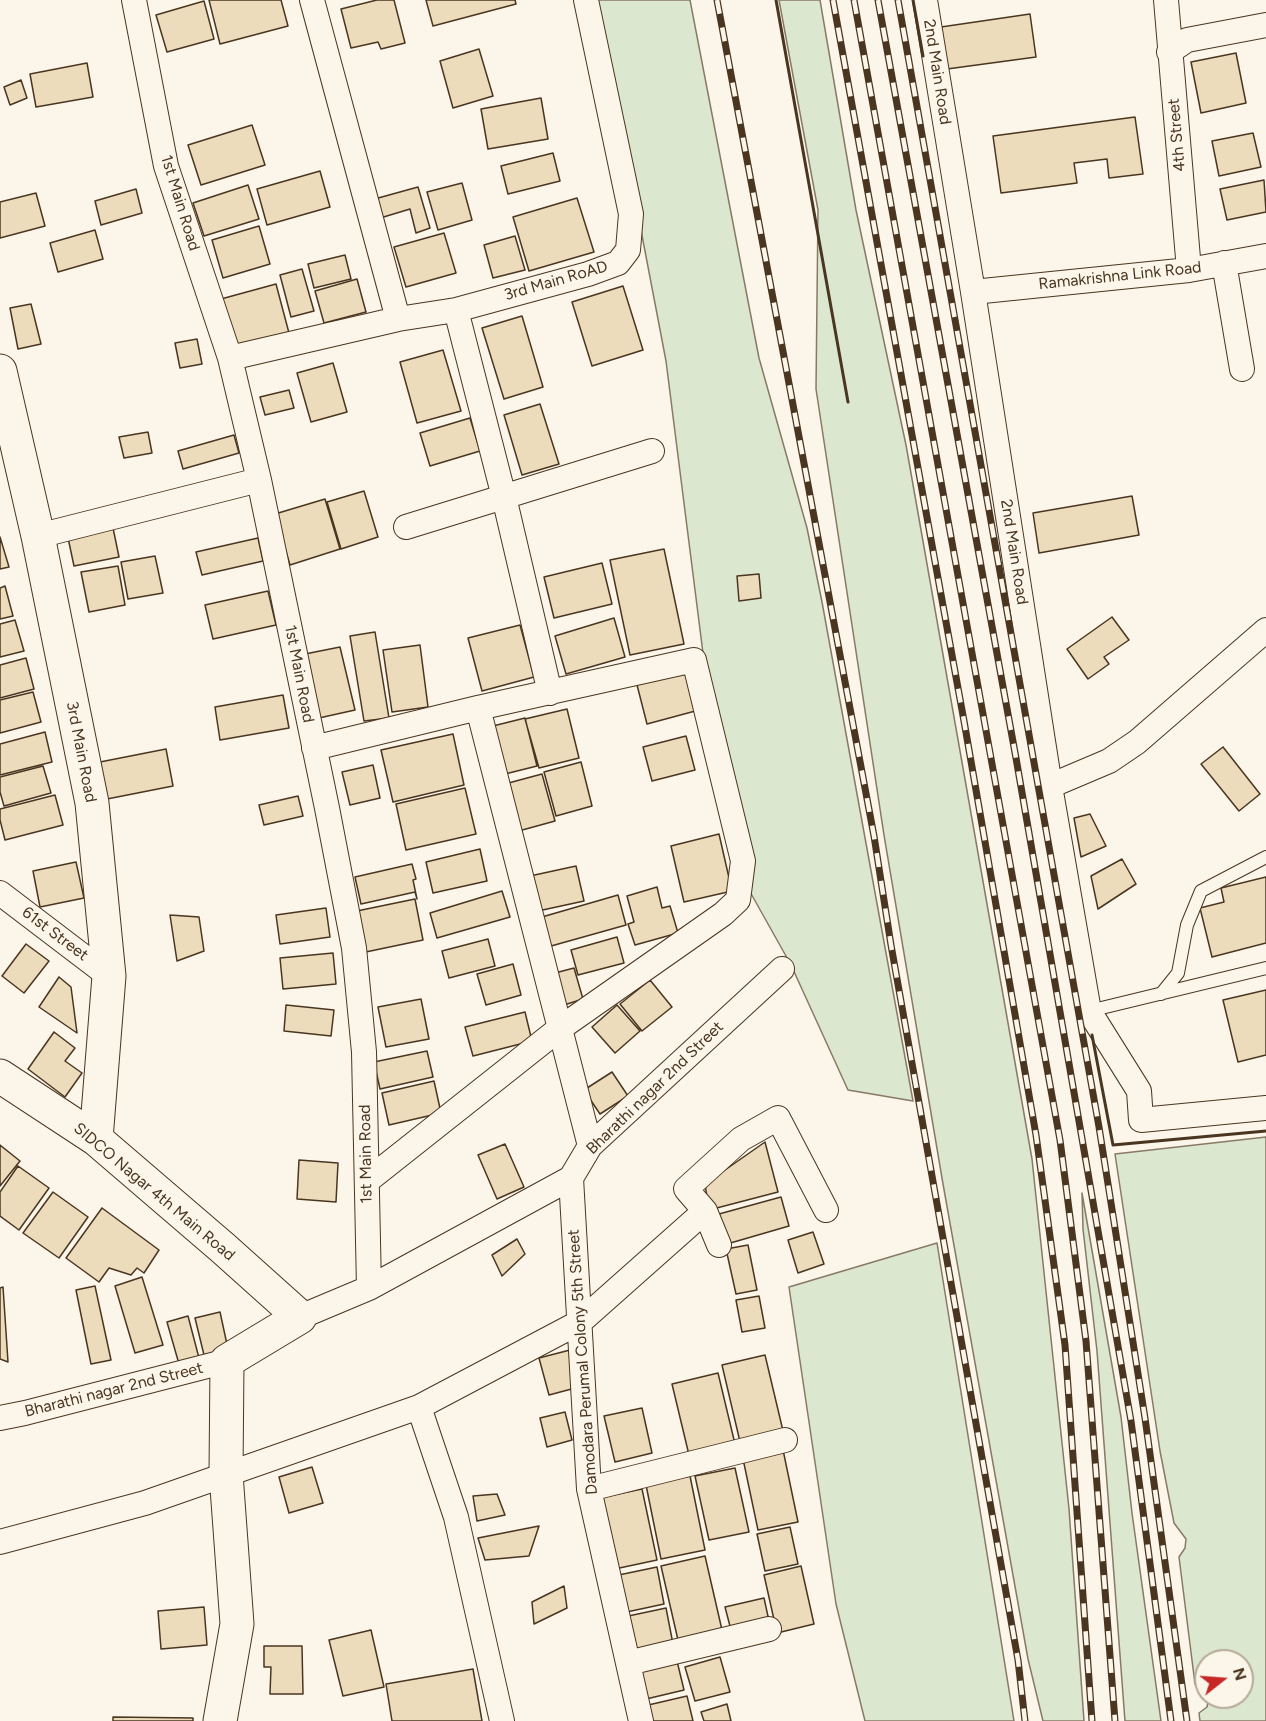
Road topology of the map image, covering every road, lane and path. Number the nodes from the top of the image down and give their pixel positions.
1 (134, 0) edge
2 (312, 0) edge
3 (586, 0) edge
4 (925, 0) edge
5 (1166, 0) edge
6 (1266, 25) edge
7 (1169, 52) junction
8 (1266, 256) edge
9 (1224, 263) junction
10 (1189, 270) junction
11 (974, 292) junction
12 (456, 310) junction
13 (398, 319) junction
14 (230, 358) junction
15 (1242, 369) dead end
16 (0, 371) edge
17 (652, 451) dead end
18 (259, 480) junction
19 (504, 497) junction
20 (406, 527) dead end
21 (38, 536) junction
22 (1266, 630) edge
23 (550, 693) junction
24 (478, 708) junction
25 (314, 748) junction
26 (1050, 786) junction
27 (1266, 857) edge
28 (0, 893) edge
29 (1266, 968) edge
30 (782, 969) dead end
31 (109, 976) junction
32 (1161, 994) junction
33 (1089, 1011) junction
34 (559, 1029) junction
35 (0, 1076) edge
36 (1266, 1108) edge
37 (96, 1139) junction
38 (590, 1146) junction
39 (571, 1178) junction
40 (366, 1180) junction
41 (826, 1210) dead end
42 (705, 1211) junction
43 (719, 1245) dead end
44 (369, 1288) junction
45 (300, 1317) junction
46 (580, 1322) junction
47 (227, 1361) junction
48 (419, 1407) junction
49 (0, 1418) edge
50 (785, 1440) dead end
51 (226, 1474) junction
52 (589, 1489) junction
53 (0, 1542) edge
54 (769, 1629) dead end
55 (628, 1663) junction
56 (220, 1721) edge
57 (502, 1721) edge
58 (641, 1721) edge

1 - 14 street, 1st Main Road
2 - 13 street
3 - 12 street, 3rd Main RoAD
4 - 11 street, 2nd Main Road
5 - 7 street, 4th Street
6 - 7 street
7 - 10 street, 4th Street
8 - 9 street, Ramakrishna Link Road
9 - 10 street, Ramakrishna Link Road
9 - 15 street
10 - 11 street, Ramakrishna Link Road
11 - 26 street, 2nd Main Road
12 - 13 street, 3rd Main RoAD
12 - 19 street
13 - 14 street, 3rd Main RoAD
14 - 18 street, 1st Main Road
16 - 21 street, 3rd Main Road
17 - 19 street
18 - 21 street
18 - 25 street, 1st Main Road
19 - 20 street
19 - 23 street
21 - 31 street, 3rd Main Road
22 - 26 street
23 - 24 street
23 - 34 street
24 - 25 street
24 - 34 street
25 - 40 street, 1st Main Road
26 - 33 street, 2nd Main Road
27 - 32 lane
28 - 31 street, 61st Street
29 - 32 lane
30 - 38 street, Bharathi nagar 2nd Street
31 - 37 street, 3rd Main Road
32 - 33 lane
33 - 36 street, 2nd Main Road
34 - 38 street
34 - 40 street
35 - 37 street, SIDCO Nagar 4th Main Road
37 - 45 street, SIDCO Nagar 4th Main Road
38 - 39 street, Bharathi nagar 2nd Street
39 - 44 street
39 - 46 street, Damodara Perumal Colony 5th Street
40 - 44 street, 1st Main Road
41 - 42 street
42 - 43 street
42 - 46 street
44 - 45 street
45 - 47 street
46 - 48 street
46 - 52 street, Damodara Perumal Colony 5th Street
47 - 49 street, Bharathi nagar 2nd Street
47 - 51 street
48 - 51 street
48 - 57 street
50 - 52 street
51 - 53 street
51 - 56 street
52 - 55 street, Damodara Perumal Colony 5th Street
54 - 55 street
55 - 58 street, Damodara Perumal Colony 5th Street

